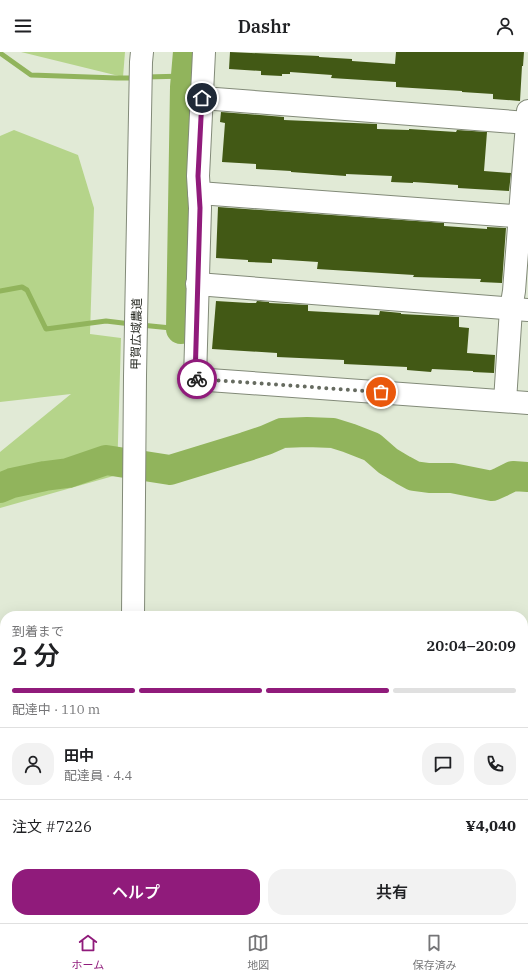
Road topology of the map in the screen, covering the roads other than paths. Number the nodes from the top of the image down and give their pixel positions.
1 (142, 52) edge
2 (204, 52) edge
3 (202, 98) junction
4 (528, 119) edge
5 (199, 193) junction
6 (524, 216) edge
7 (198, 284) junction
8 (520, 309) edge
9 (505, 401) junction
10 (528, 403) edge
11 (133, 611) edge

1 - 11 street, 甲賀広域農道
2 - 3 street
3 - 4 street
3 - 5 street
4 - 6 street
5 - 6 street
5 - 7 street
6 - 8 street
7 - 8 street
7 - 9 street
8 - 9 street
9 - 10 street

